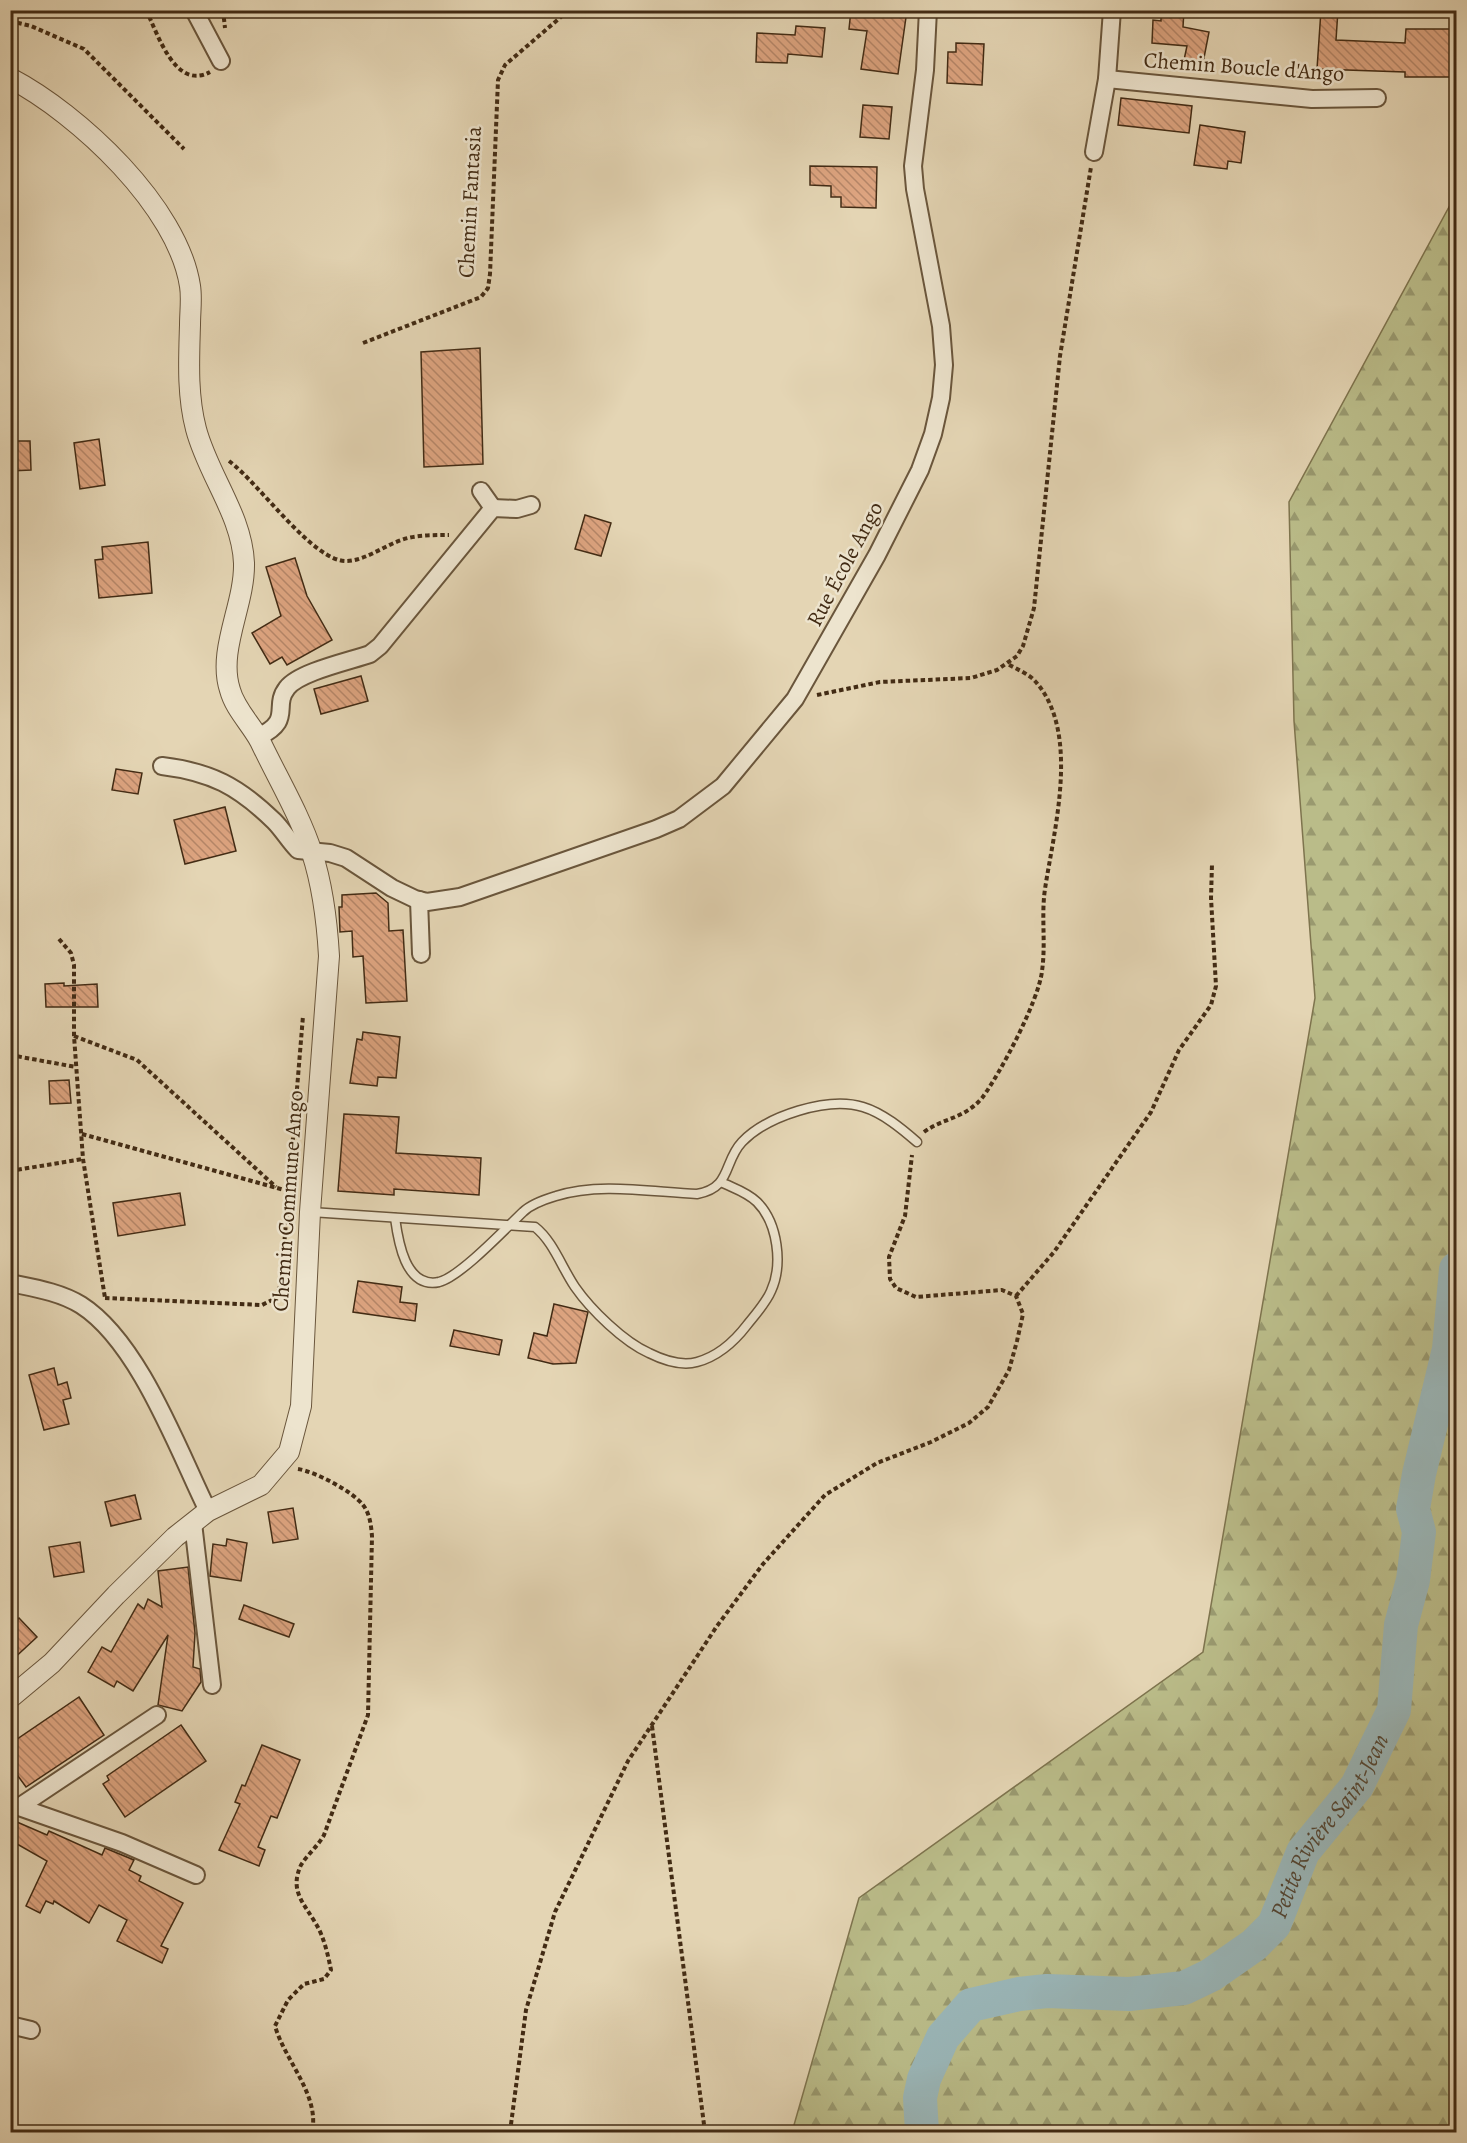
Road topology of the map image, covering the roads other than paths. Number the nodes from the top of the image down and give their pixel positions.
1 (194, 10) edge
2 (928, 10) edge
3 (1112, 10) edge
4 (221, 61) dead end
5 (10, 78) edge
6 (1107, 79) junction
7 (1377, 99) dead end
8 (1094, 152) road end
9 (481, 491) dead end
10 (531, 505) dead end
11 (493, 508) junction
12 (258, 737) junction
13 (162, 766) dead end
14 (311, 851) junction
15 (419, 900) junction
16 (421, 954) dead end
17 (917, 1142) road end
18 (721, 1182) junction
19 (310, 1212) junction
20 (395, 1218) junction
21 (512, 1225) junction
22 (10, 1283) edge
23 (200, 1517) junction
24 (212, 1685) dead end
25 (12, 1693) edge
26 (158, 1714) dead end
27 (15, 1806) edge
28 (196, 1875) dead end
29 (10, 2025) edge
30 (31, 2030) dead end

1 - 4 street
2 - 15 street, Rue École Ango
3 - 6 street
5 - 12 street, Chemin Commune Ango
6 - 7 street, Chemin Boucle d'Ango
6 - 8 street
9 - 11 street
10 - 11 street
11 - 12 street
12 - 14 street, Chemin Commune Ango
13 - 14 street
14 - 15 street, Rue École Ango
14 - 19 street, Chemin Commune Ango
15 - 16 street
17 - 18 lane
18 - 21 lane
18 - 21 lane
19 - 20 lane
19 - 23 street, Chemin Commune Ango
20 - 21 lane
20 - 21 lane
22 - 23 street
23 - 24 street
23 - 25 street, Chemin Commune Ango
26 - 27 street
27 - 28 street
29 - 30 street

